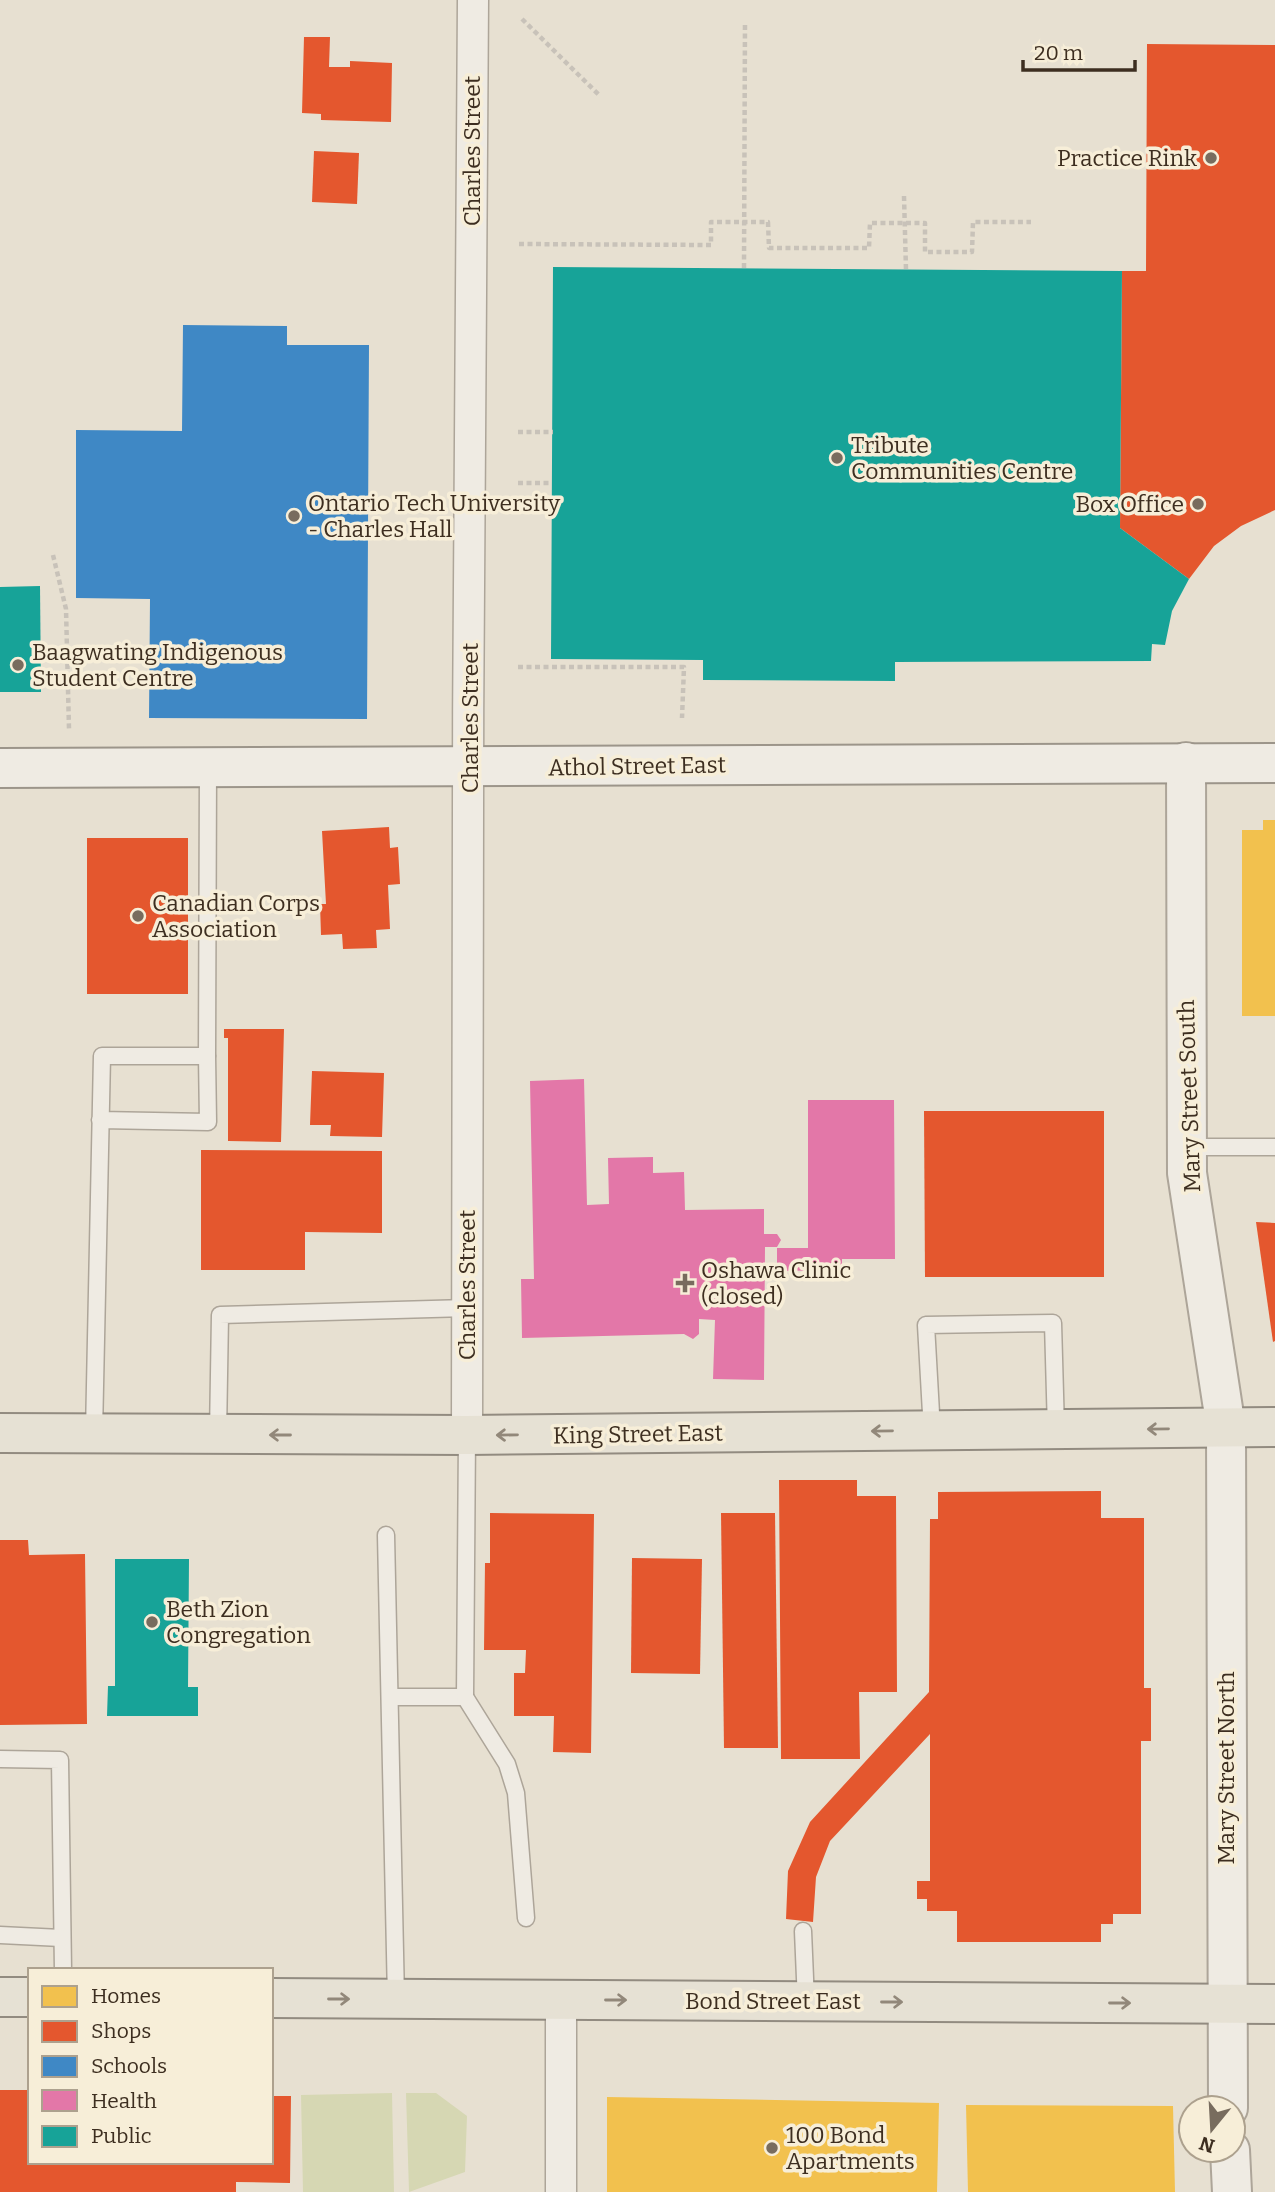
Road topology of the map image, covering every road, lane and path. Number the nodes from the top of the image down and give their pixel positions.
1 (473, 0) edge
2 (522, 19) dead end
3 (745, 22) dead end
4 (600, 96) dead end
5 (904, 196) dead end
6 (744, 222) junction
7 (1031, 222) dead end
8 (905, 223) junction
9 (519, 244) dead end
10 (744, 268) dead end
11 (906, 270) dead end
12 (518, 432) dead end
13 (553, 432) dead end
14 (518, 483) dead end
15 (552, 483) dead end
16 (53, 555) dead end
17 (518, 667) dead end
18 (682, 718) dead end
19 (1186, 762) junction
20 (1275, 763) edge
21 (0, 768) edge
22 (208, 768) junction
23 (469, 768) junction
24 (70, 769) junction
25 (207, 1056) junction
26 (100, 1120) junction
27 (1187, 1147) junction
28 (1275, 1147) edge
29 (467, 1308) junction
30 (1275, 1427) edge
31 (1226, 1428) junction
32 (1056, 1430) junction
33 (932, 1431) junction
34 (0, 1433) edge
35 (94, 1433) junction
36 (218, 1434) junction
37 (467, 1435) junction
38 (386, 1535) dead end
39 (390, 1697) junction
40 (465, 1697) junction
41 (0, 1759) edge
42 (526, 1918) dead end
43 (803, 1931) dead end
44 (0, 1935) edge
45 (61, 1938) junction
46 (63, 1968) edge
47 (0, 1997) edge
48 (28, 1997) edge
49 (273, 1998) edge
50 (396, 1999) junction
51 (561, 2000) junction
52 (806, 2002) junction
53 (1226, 2003) junction
54 (1275, 2004) edge
55 (1228, 2094) edge
56 (1230, 2164) edge
57 (561, 2192) edge
58 (1231, 2192) edge

1 - 23 street, Charles Street
2 - 4 path
3 - 6 path
5 - 8 path
6 - 8 path
6 - 9 path
6 - 10 path
7 - 8 path
8 - 11 path
12 - 13 path
14 - 15 path
16 - 24 path
17 - 18 path
19 - 20 street, Athol Street East
19 - 23 street, Athol Street East
19 - 27 street, Mary Street South
21 - 24 street, Athol Street East
22 - 23 street, Athol Street East
22 - 24 street, Athol Street East
22 - 25 lane
23 - 29 street, Charles Street
25 - 26 lane
25 - 26 lane
26 - 35 lane
27 - 28 lane
27 - 31 street, Mary Street South
29 - 36 lane
29 - 37 street, Charles Street
30 - 31 main road, King Street East
31 -> 32 main road, King Street East
31 - 53 street, Mary Street North
32 - 33 main road, King Street East
32 - 33 lane
33 -> 37 main road, King Street East
34 - 35 main road, King Street East
35 - 36 main road, King Street East
37 -> 36 main road, King Street East
37 - 40 lane
38 - 39 lane
39 - 40 lane
39 - 50 lane
40 - 42 lane
41 - 45 lane
43 - 52 lane
44 - 45 lane
45 - 46 lane
47 - 48 main road
49 -> 50 main road, Bond Street East
50 - 51 main road, Bond Street East
51 -> 52 main road, Bond Street East
51 - 57 street
52 -> 53 main road, Bond Street East
53 - 54 main road, Bond Street East
53 - 55 street, Mary Street North
56 - 58 street

